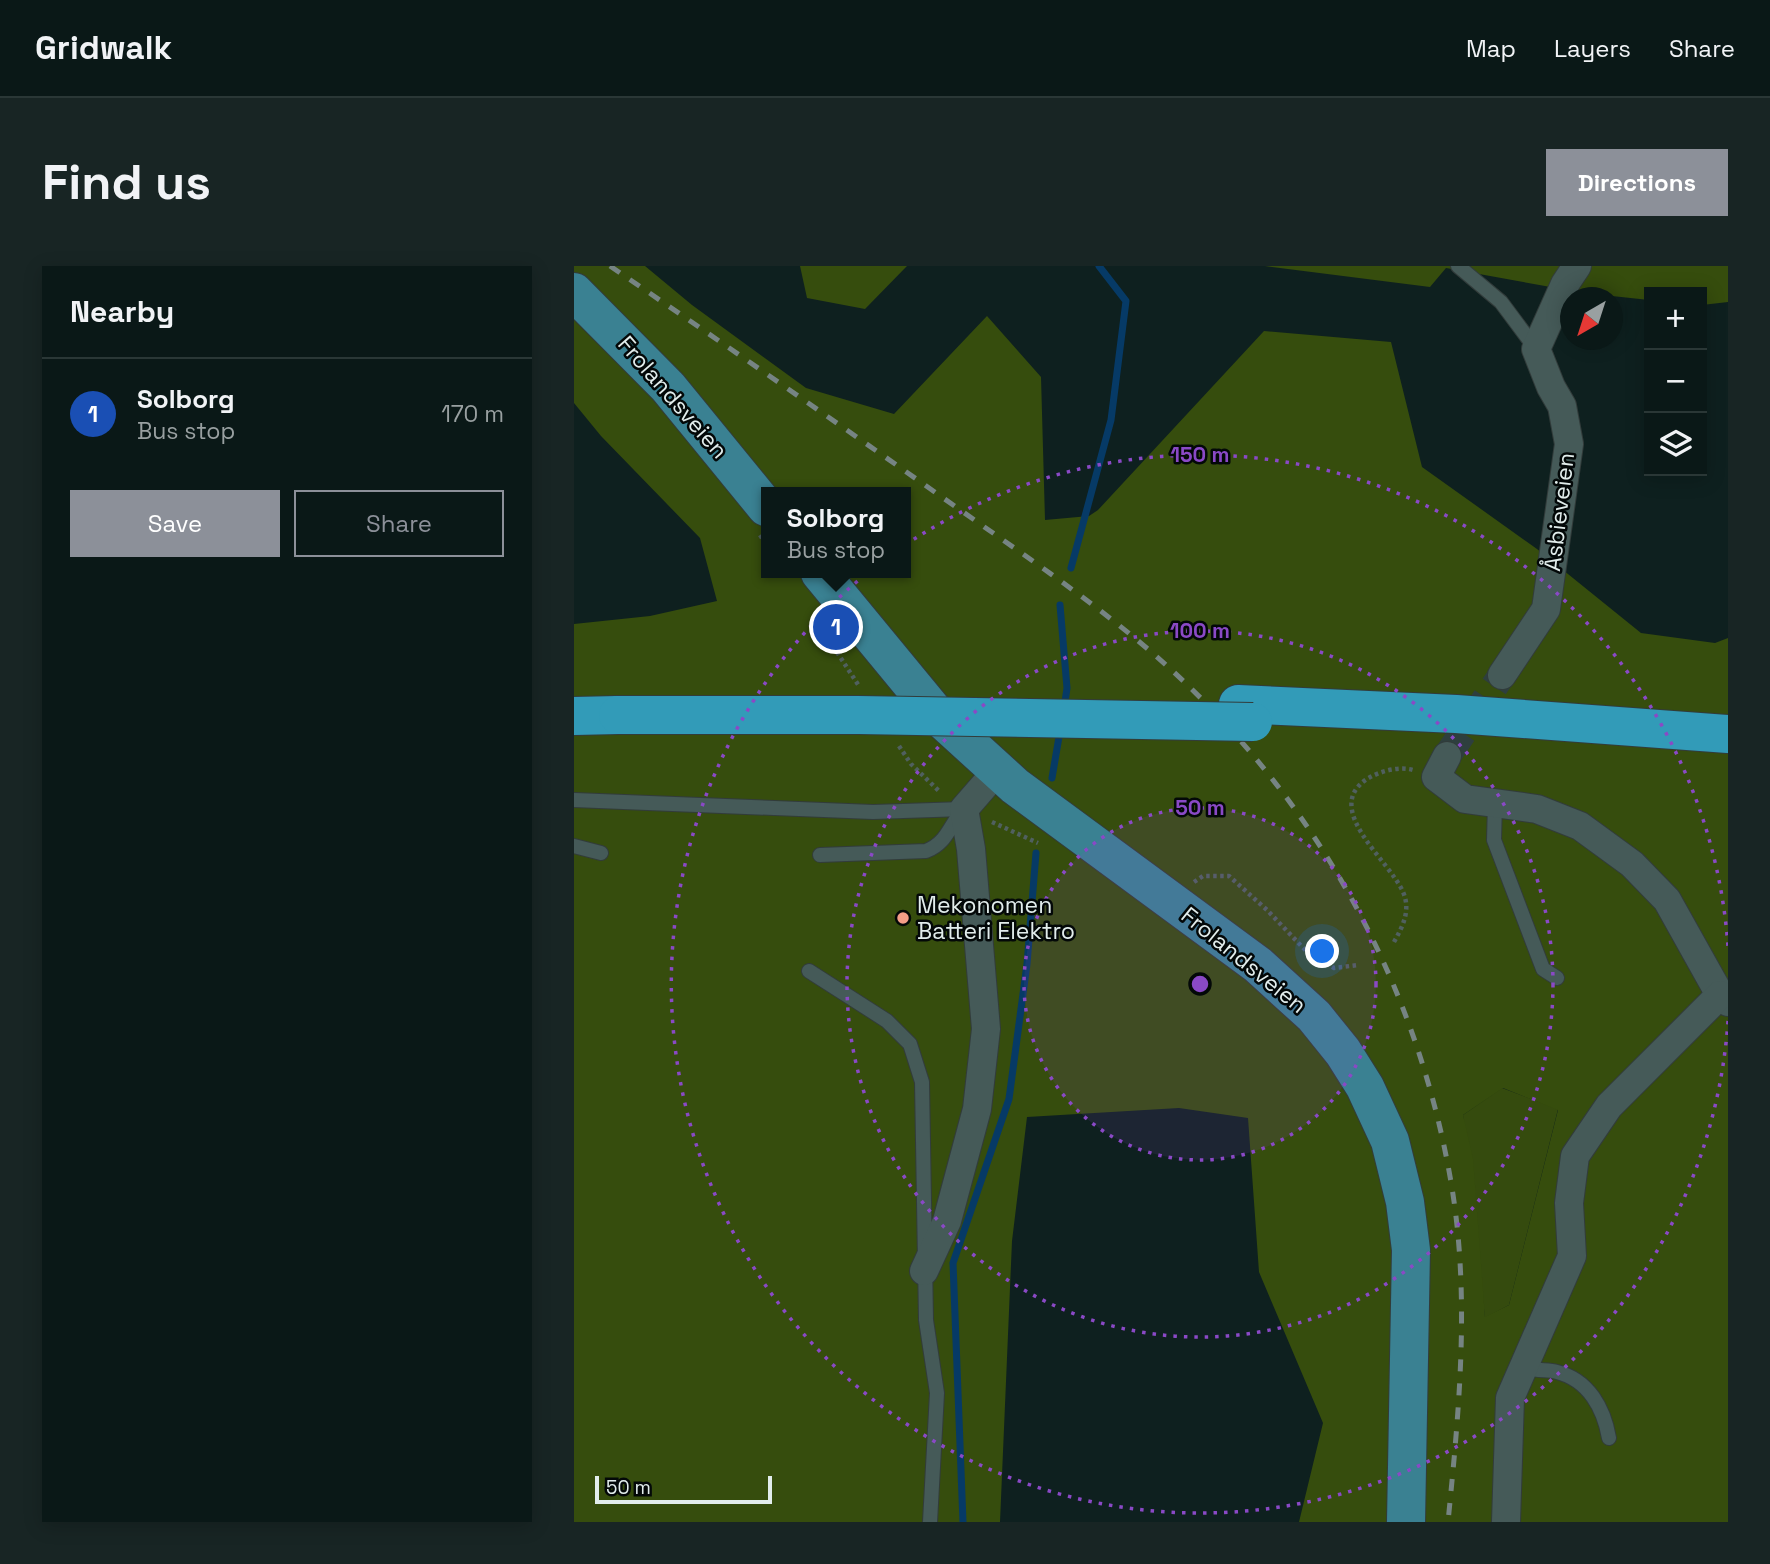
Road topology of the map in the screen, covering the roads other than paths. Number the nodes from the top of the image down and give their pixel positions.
1 (1458, 266) edge
2 (1577, 266) edge
3 (574, 292) edge
4 (1536, 349) junction
5 (761, 501) edge
6 (824, 578) edge
7 (1502, 675) tunnel mouth
8 (574, 699) edge
9 (617, 707) junction
10 (1245, 713) junction
11 (574, 716) edge
12 (1728, 734) edge
13 (1728, 755) edge
14 (1441, 767) road end
15 (997, 771) junction
16 (574, 800) edge
17 (1495, 804) junction
18 (964, 809) junction
19 (574, 846) edge
20 (601, 853) dead end
21 (820, 855) dead end
22 (809, 971) dead end
23 (1557, 978) dead end
24 (1724, 998) edge
25 (924, 1271) junction
26 (1524, 1366) junction
27 (1609, 1438) dead end
28 (930, 1522) edge
29 (1406, 1522) edge
30 (1506, 1522) edge

1 - 4 lane
2 - 4 street
3 - 5 main road, Frolandsveien
4 - 7 street, Åsbieveien
6 - 15 main road, Frolandsveien
8 - 9 highway
9 - 10 highway
9 - 11 highway
10 - 12 highway
10 - 13 highway
14 - 17 street
15 - 18 street
15 - 29 main road, Frolandsveien
16 - 18 lane
17 - 23 lane
17 - 24 street
18 - 21 lane
18 - 25 street
19 - 20 lane
22 - 25 lane
24 - 26 street
25 - 28 lane
26 - 27 lane
26 - 30 street

